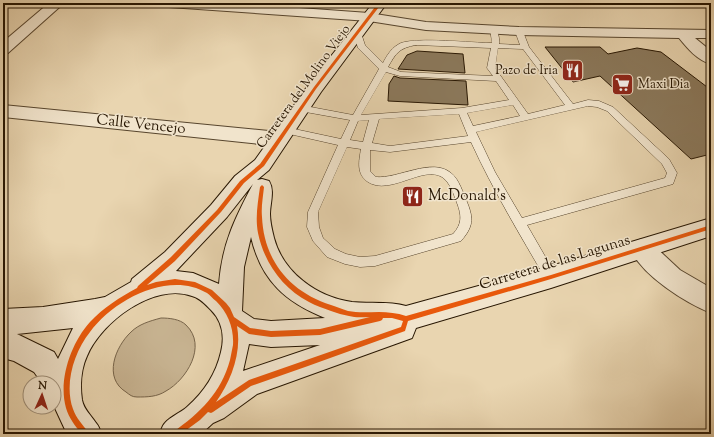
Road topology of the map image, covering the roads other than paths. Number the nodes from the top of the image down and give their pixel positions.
1 (57, 3) edge
2 (169, 3) edge
3 (380, 3) edge
4 (286, 7) edge
5 (369, 17) junction
6 (493, 30) junction
7 (519, 31) junction
8 (357, 32) junction
9 (683, 33) junction
10 (711, 34) edge
11 (495, 47) junction
12 (525, 47) junction
13 (3, 50) edge
14 (711, 59) edge
15 (383, 68) junction
16 (499, 79) junction
17 (516, 102) junction
18 (571, 107) junction
19 (300, 108) junction
20 (462, 111) junction
21 (3, 112) edge
22 (375, 116) junction
23 (355, 118) junction
24 (526, 118) junction
25 (282, 134) junction
26 (473, 134) junction
27 (344, 143) junction
28 (367, 147) junction
29 (262, 176) junction
30 (519, 223) junction
31 (711, 227) edge
32 (642, 250) junction
33 (551, 278) junction
34 (137, 290) junction
35 (711, 301) edge
36 (110, 307) junction
37 (231, 315) junction
38 (400, 317) junction
39 (3, 322) edge
40 (3, 345) edge
41 (73, 420) edge
42 (184, 428) edge

1 - 13 street
2 - 4 street
3 - 5 street, Carretera del Molino Viejo
4 - 5 street
5 - 6 street
5 - 8 street, Carretera del Molino Viejo
6 - 7 street
6 - 11 lane
7 - 9 street
7 - 12 lane
8 - 15 lane
8 - 19 street, Carretera del Molino Viejo
9 - 10 street
9 - 14 street
11 - 12 lane
11 - 15 lane
11 - 16 lane
12 - 18 lane
15 - 16 lane
15 - 23 lane
16 - 17 lane
17 - 20 lane
17 - 24 lane
18 - 24 lane
18 - 30 lane
19 - 23 lane
19 - 25 street, Carretera del Molino Viejo
20 - 22 lane
20 - 26 lane
21 - 25 street, Calle Vencejo
22 - 23 lane
22 - 28 lane
23 - 27 lane
24 - 26 lane
25 - 27 lane
25 - 29 street, Carretera del Molino Viejo
26 - 28 lane
26 - 30 lane
27 - 28 lane
27 - 28 lane
29 - 34 street
29 - 37 street
29 - 38 street
30 - 33 lane
31 - 32 street, Carretera de las Lagunas
32 - 33 street, Carretera de las Lagunas
32 - 35 street
33 - 38 street, Carretera de las Lagunas
34 - 36 street
34 - 37 street
36 - 39 street
36 - 41 street
37 - 38 street
37 - 42 street
38 - 42 street
40 - 41 street

